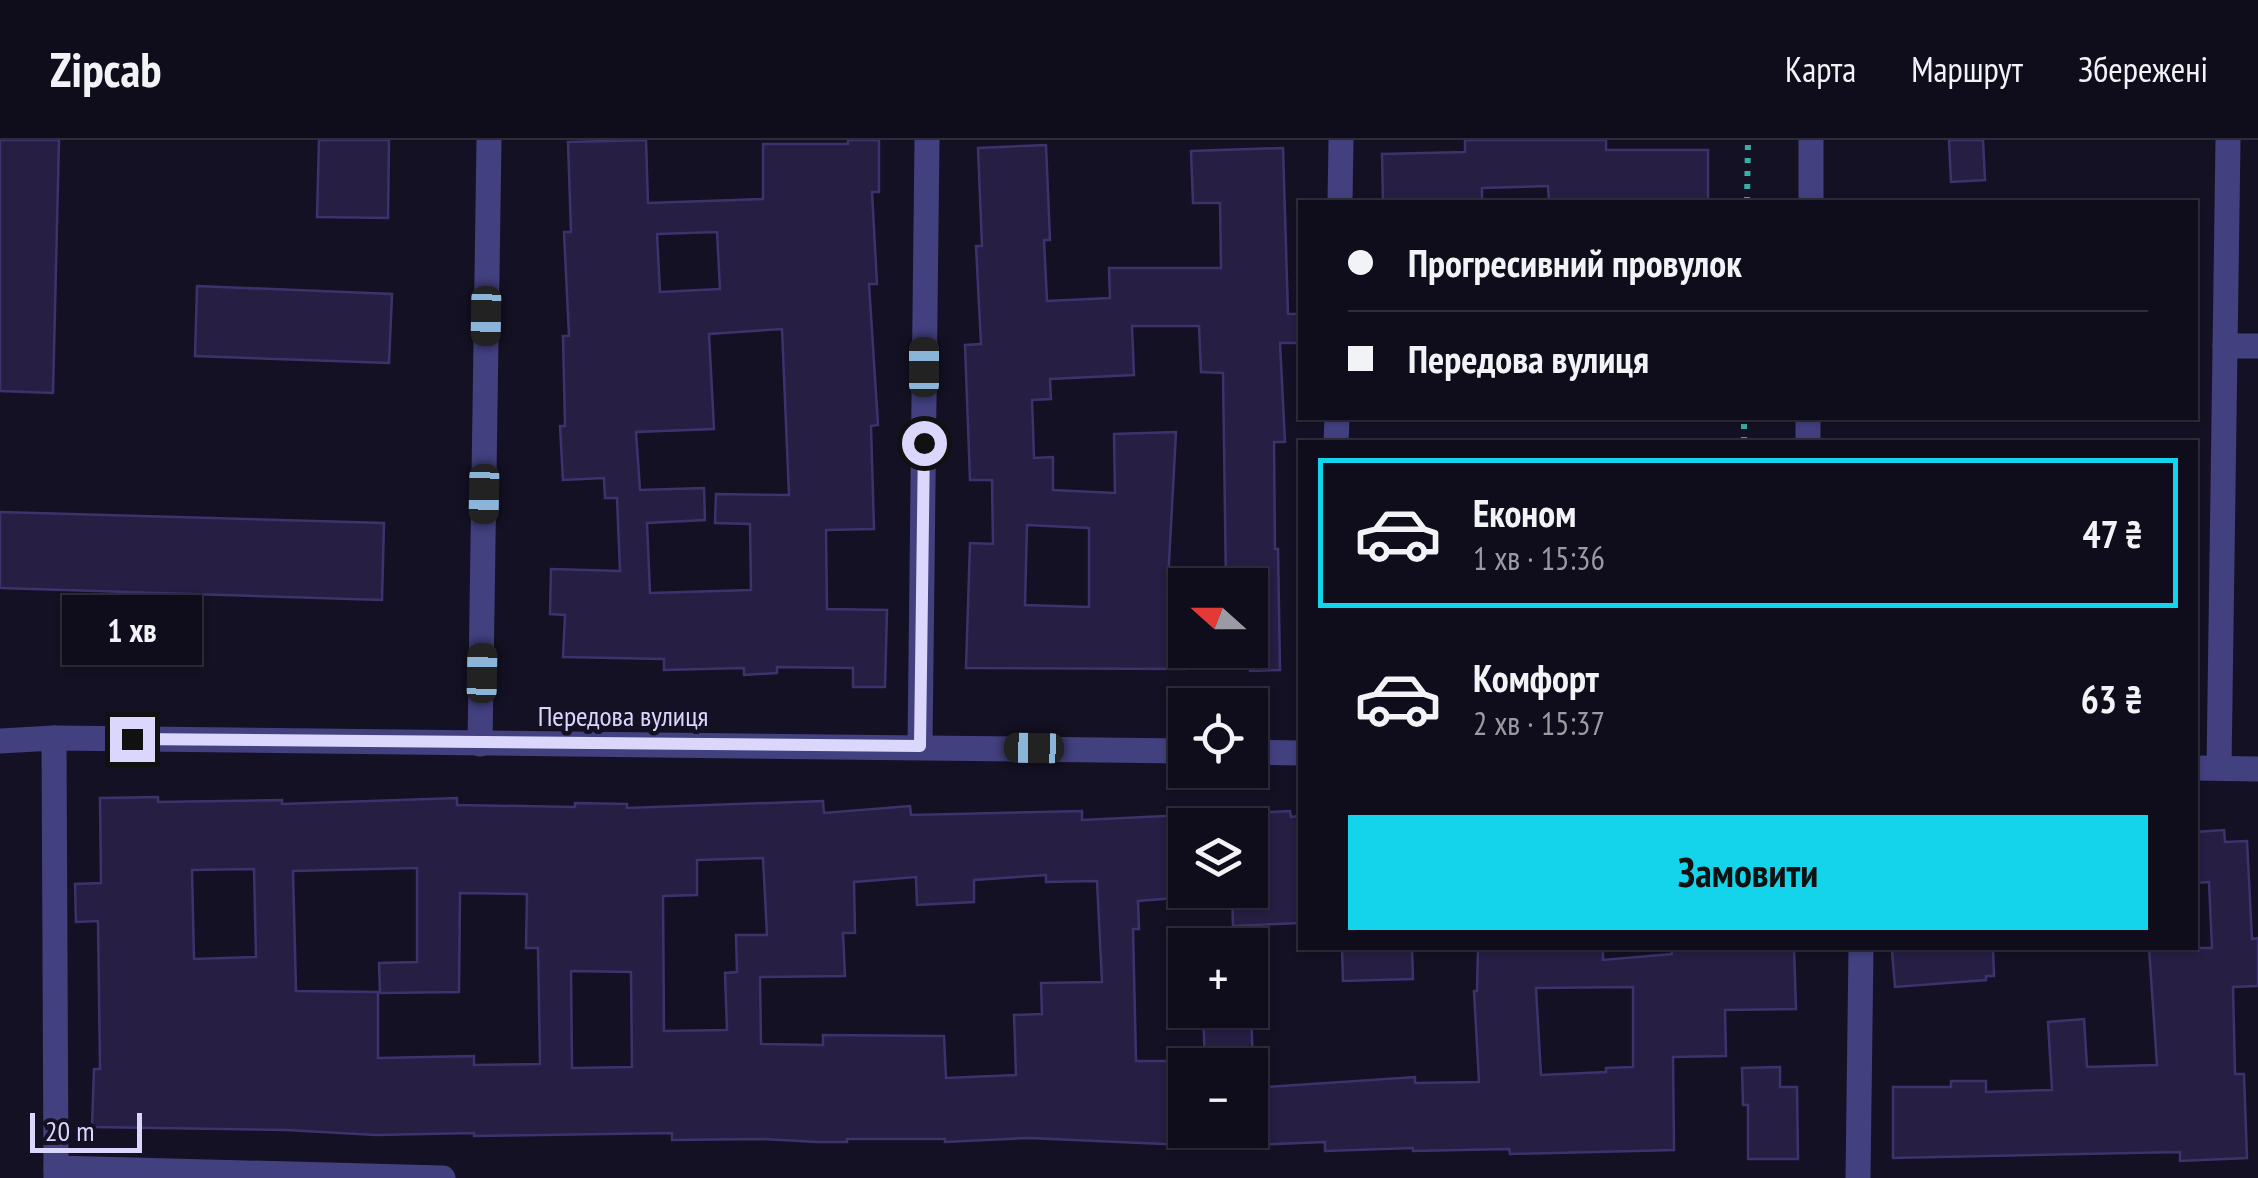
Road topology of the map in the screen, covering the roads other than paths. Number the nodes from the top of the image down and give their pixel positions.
1 (489, 140) edge
2 (927, 140) edge
3 (1341, 140) edge
4 (1812, 140) edge
5 (2228, 140) edge
6 (1340, 200) edge
7 (1811, 200) edge
8 (2225, 346) junction
9 (2258, 346) edge
10 (54, 738) junction
11 (0, 740) edge
12 (480, 744) junction
13 (920, 746) junction
14 (1168, 751) edge
15 (1268, 752) edge
16 (1298, 753) edge
17 (2207, 768) edge
18 (2258, 768) edge
19 (1861, 950) edge
20 (56, 1173) edge
21 (442, 1178) edge
22 (1858, 1178) edge

1 - 12 street
2 - 13 street
3 - 6 street
4 - 7 street
5 - 8 street
8 - 9 street
8 - 17 street
10 - 11 street, Передова вулиця
10 - 12 street, Передова вулиця
10 - 20 street
12 - 13 street, Передова вулиця
13 - 14 street, Передова вулиця
15 - 16 street
17 - 18 street
19 - 22 street
20 - 21 street

